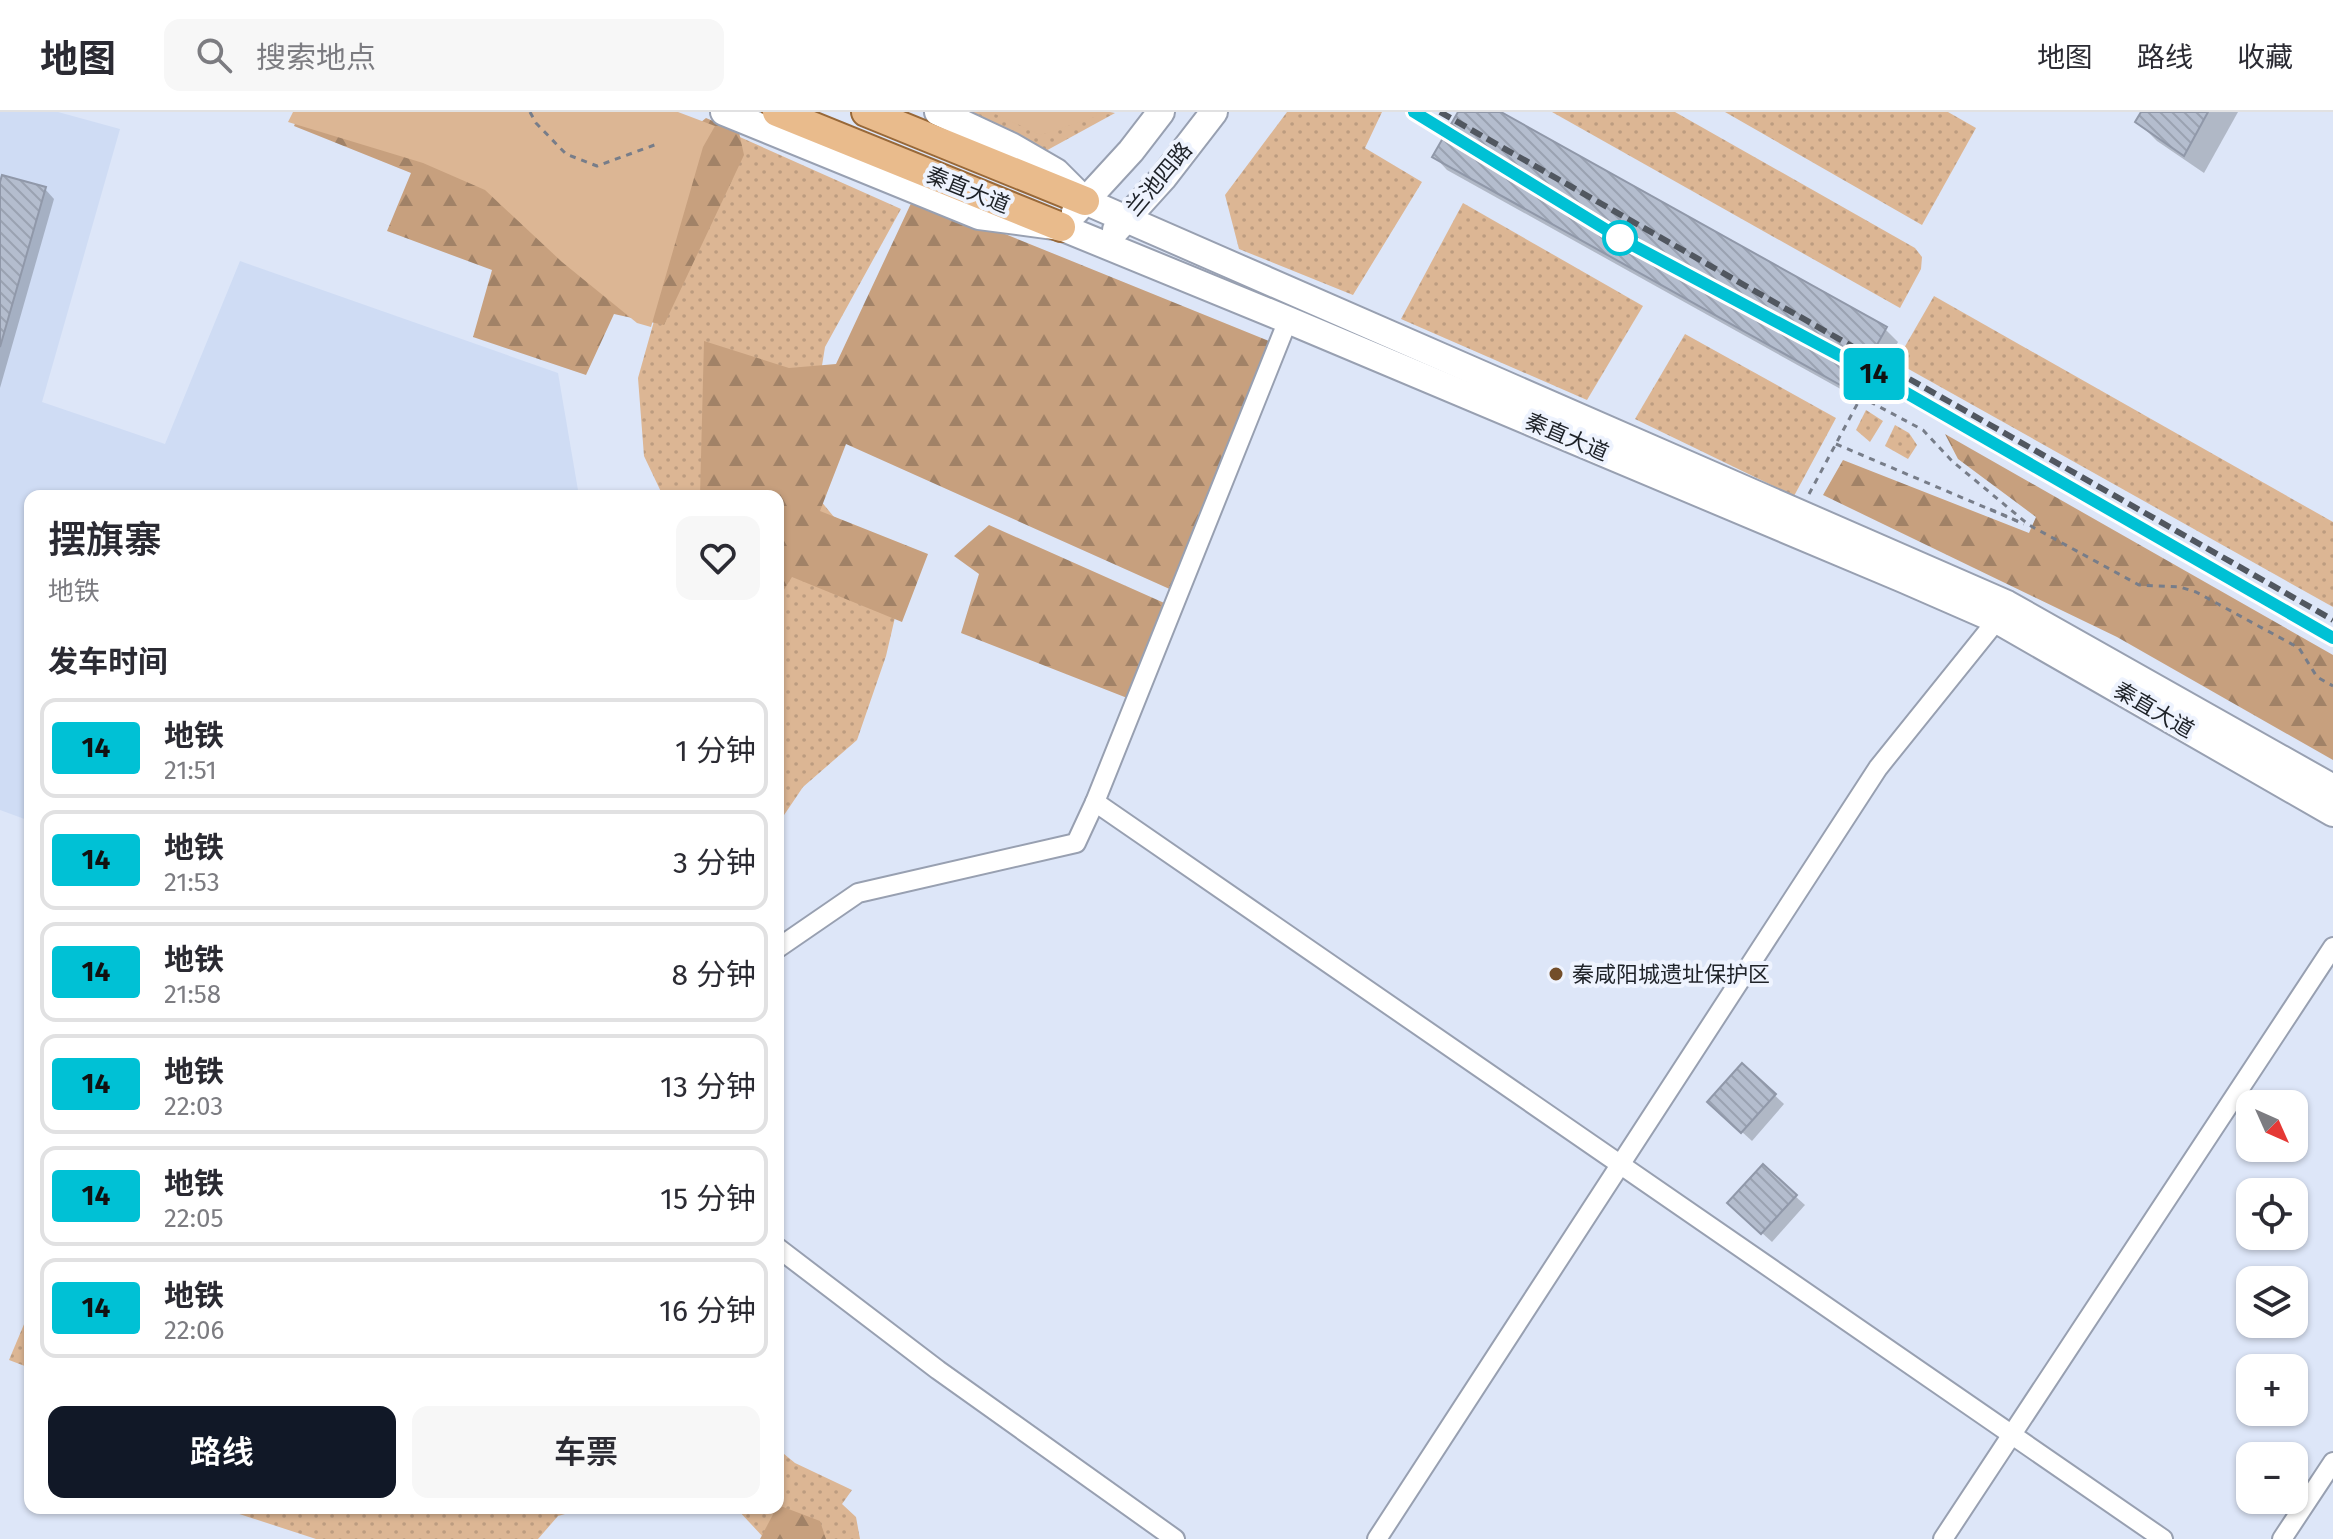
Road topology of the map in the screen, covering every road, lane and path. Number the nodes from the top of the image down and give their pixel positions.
1 (530, 112) edge
2 (724, 112) edge
3 (866, 112) edge
4 (938, 112) edge
5 (1161, 112) edge
6 (1214, 112) edge
7 (786, 116) edge
8 (657, 144) dead end
9 (1085, 201) junction
10 (1126, 218) junction
11 (1061, 227) junction
12 (1102, 244) junction
13 (1288, 320) junction
14 (1836, 444) junction
15 (1990, 509) dead end
16 (1799, 512) junction
17 (2029, 525) junction
18 (1997, 620) junction
19 (2333, 686) edge
20 (2333, 788) edge
21 (1095, 802) junction
22 (2333, 813) edge
23 (784, 944) edge
24 (2333, 947) edge
25 (1620, 1165) junction
26 (784, 1253) edge
27 (2012, 1435) junction
28 (2333, 1462) edge
29 (1175, 1539) edge
30 (1377, 1539) edge
31 (1943, 1539) edge
32 (2163, 1539) edge
33 (2282, 1539) edge

1 - 8 path
2 - 11 street
3 - 9 main road, 秦直大道
4 - 9 street
5 - 9 street, 兰池四路
6 - 10 street, 兰池四路
7 - 11 main road, 秦直大道
9 - 10 street, 秦直大道
9 - 11 street, 兰池四路
10 - 12 street, 兰池四路
10 - 16 street, 秦直大道
11 - 12 street, 秦直大道
12 - 13 street, 秦直大道
13 - 18 street, 秦直大道
13 - 21 street
14 - 16 path
14 - 17 path
14 - 17 path
15 - 17 path
16 - 20 street, 秦直大道
17 - 19 path
18 - 22 street, 秦直大道
18 - 25 street
21 - 23 street
21 - 25 street
24 - 27 street
25 - 27 street
25 - 30 street
26 - 29 street
27 - 31 street
27 - 32 street
28 - 33 street

